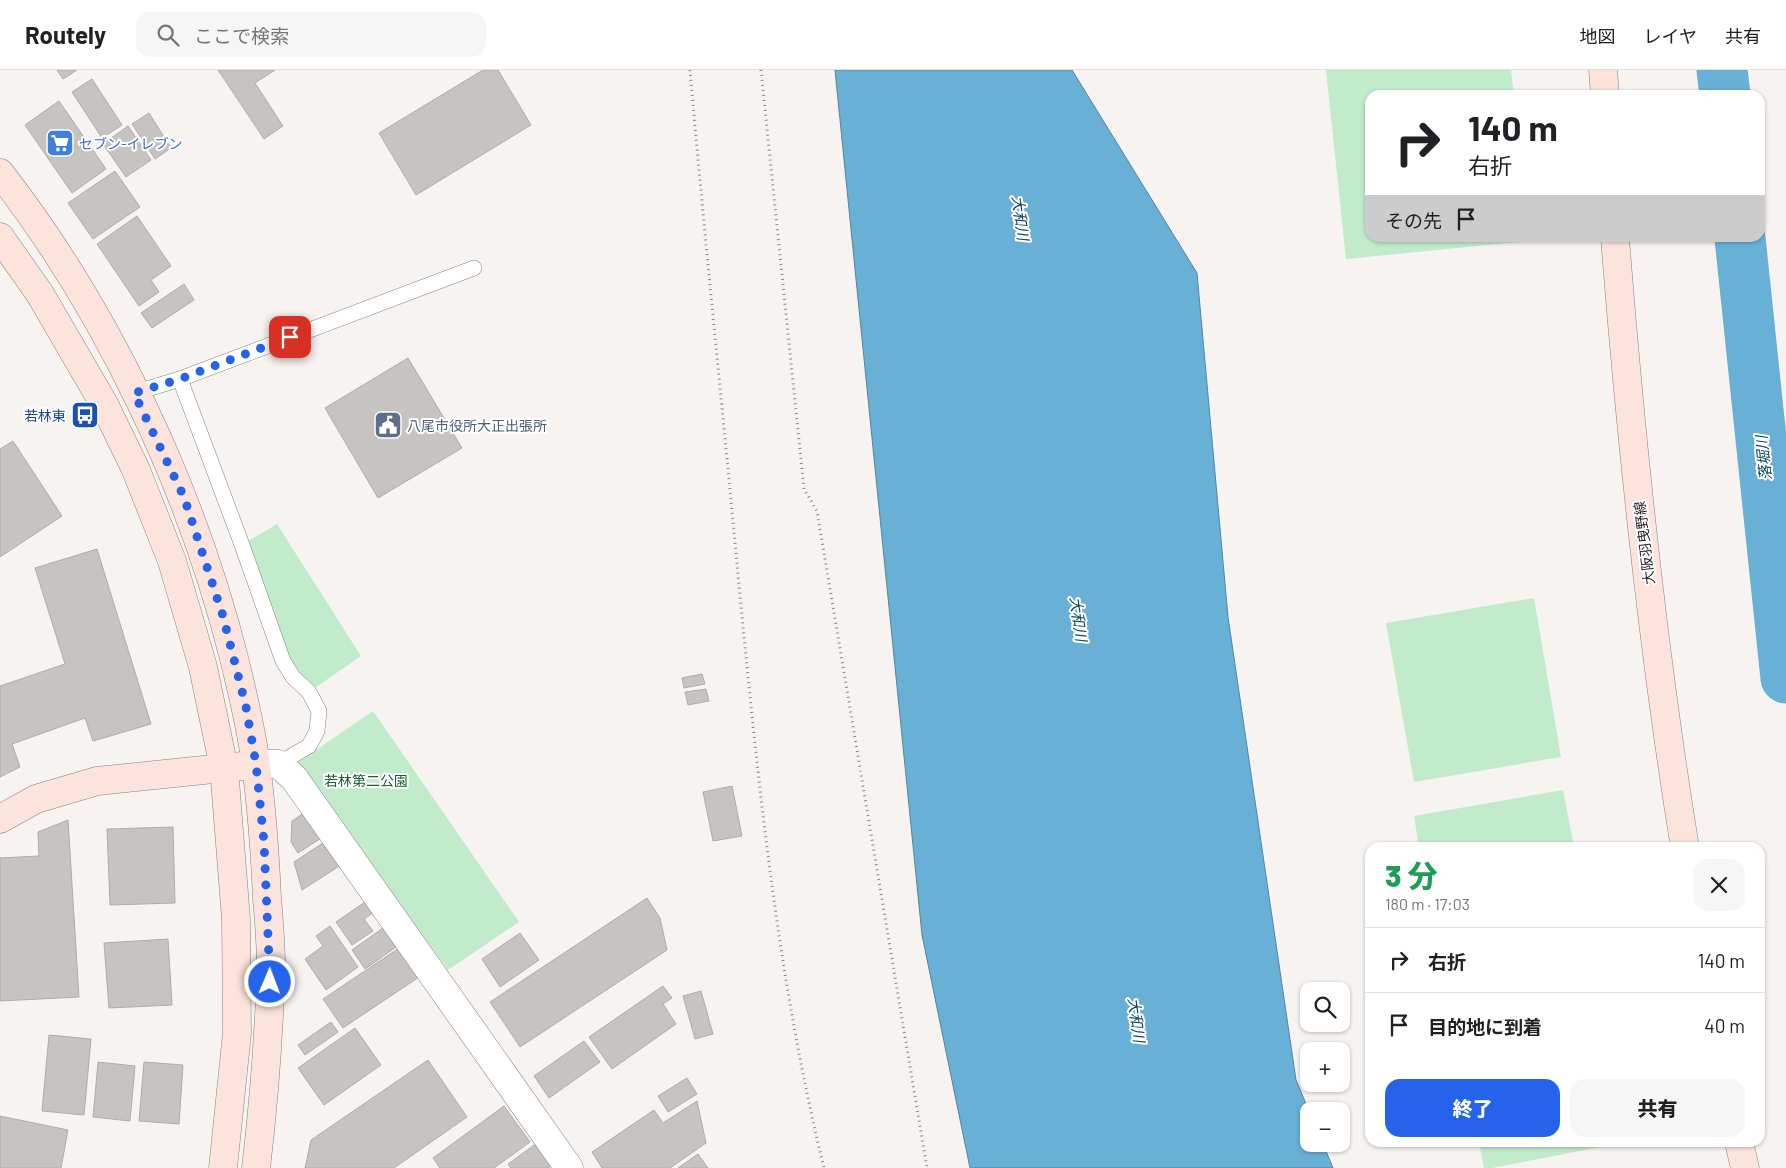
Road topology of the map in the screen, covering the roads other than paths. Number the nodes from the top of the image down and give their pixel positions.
1 (1603, 70) edge
2 (1604, 90) edge
3 (0, 173) edge
4 (0, 237) edge
5 (1616, 242) edge
6 (474, 268) dead end
7 (180, 379) junction
8 (134, 393) junction
9 (267, 764) junction
10 (224, 768) junction
11 (0, 819) edge
12 (1684, 842) edge
13 (1740, 1147) edge
14 (223, 1168) edge
15 (256, 1168) edge
16 (569, 1168) edge
17 (1745, 1168) edge

1 - 2 street
3 - 8 street
4 - 10 street
5 - 12 street, 大阪羽曳野線
6 - 7 lane
7 - 8 lane
7 - 9 lane
8 - 9 street
9 - 10 street
9 - 15 street
9 - 16 street
10 - 11 street
10 - 14 street
13 - 17 street

